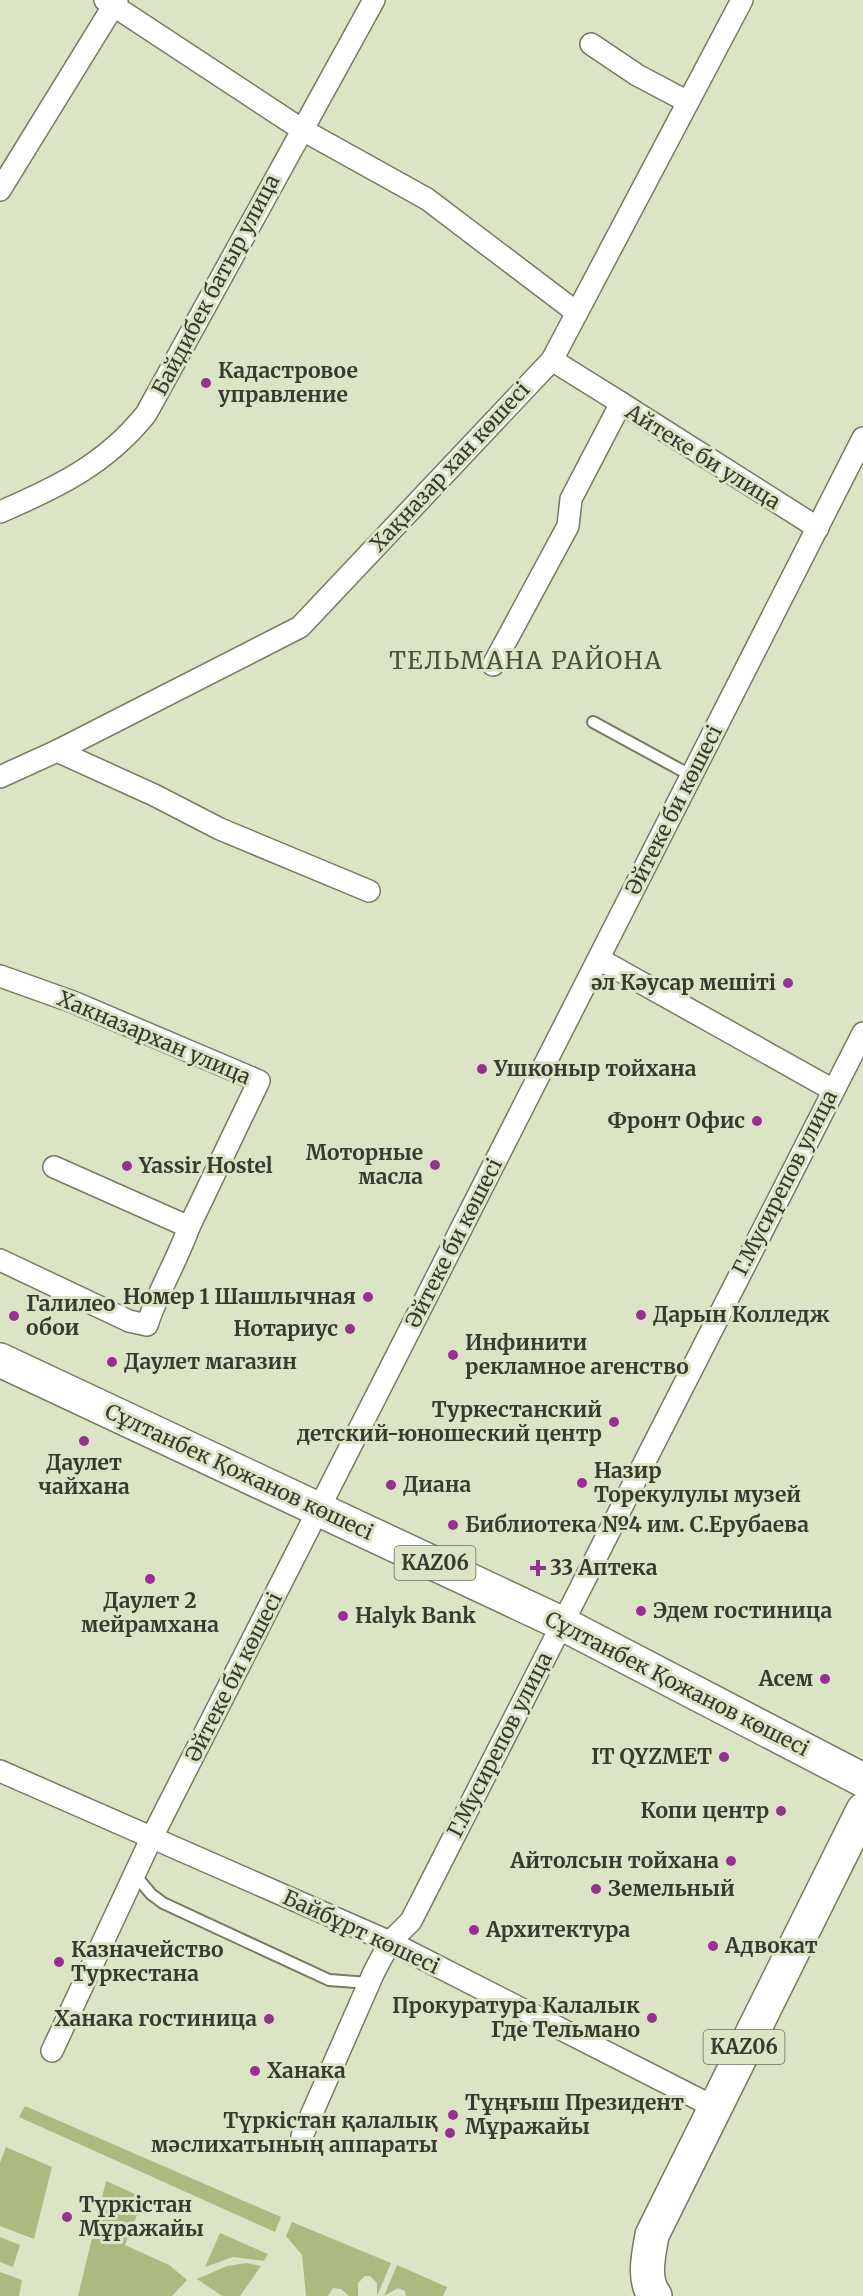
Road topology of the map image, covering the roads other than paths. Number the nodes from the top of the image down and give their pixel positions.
1 (374, 0) edge
2 (112, 2) edge
3 (733, 3) edge
4 (591, 44) dead end
5 (688, 102) junction
6 (301, 129) junction
7 (0, 190) edge
8 (576, 312) junction
9 (552, 360) junction
10 (621, 404) junction
11 (863, 438) edge
12 (0, 512) edge
13 (818, 528) junction
14 (494, 665) dead end
15 (593, 722) dead end
16 (57, 751) junction
17 (692, 776) junction
18 (0, 777) edge
19 (369, 891) dead end
20 (599, 959) junction
21 (0, 976) edge
22 (863, 1033) edge
23 (832, 1090) junction
24 (54, 1167) dead end
25 (189, 1227) junction
26 (0, 1260) edge
27 (0, 1360) edge
28 (318, 1509) junction
29 (561, 1623) junction
30 (0, 1771) edge
31 (863, 1780) edge
32 (863, 1810) edge
33 (151, 1839) junction
34 (136, 1876) junction
35 (390, 1942) junction
36 (369, 1983) junction
37 (52, 2051) dead end
38 (714, 2107) junction
39 (302, 2136) dead end
40 (651, 2294) edge

1 - 6 street, Байдибек батыр улица
2 - 6 street
2 - 7 street
3 - 5 street, Хақназар хан көшесі
4 - 5 street
5 - 8 street, Хақназар хан көшесі
6 - 8 street
6 - 12 street, Байдибек батыр улица
8 - 9 street, Хақназар хан көшесі
9 - 10 street
9 - 16 street, Хақназар хан көшесі
10 - 13 street, Айтеке би улица
10 - 14 street, Айтеке би улица
11 - 13 street, Әйтеке би көшесі
13 - 17 street, Әйтеке би көшесі
15 - 17 lane
16 - 18 street, Хақназар хан көшесі
16 - 19 street
17 - 20 street, Әйтеке би көшесі
20 - 23 street
20 - 28 street, Әйтеке би көшесі
21 - 25 street, Хакназархан улица
22 - 23 street, Г.Мусирепов улица
23 - 29 street, Г.Мусирепов улица
24 - 25 street
25 - 26 street, Хакназархан улица
27 - 28 main road, Сұлтанбек Қожанов көшесі / KАZ06
28 - 29 main road, Сұлтанбек Қожанов көшесі / KАZ06
28 - 33 street, Әйтеке би көшесі
29 - 31 main road, Сұлтанбек Қожанов көшесі / KАZ06
29 - 35 street, Г.Мусирепов улица
30 - 33 street, Байбұрт көшесі
32 - 38 main road, KАZ06
33 - 34 street, Әйтеке би көшесі
33 - 35 street, Байбұрт көшесі
34 - 36 lane
34 - 37 street, Әйтеке би көшесі
35 - 36 street, Г.Мусирепов улица
35 - 38 street, Байбұрт көшесі
36 - 39 street, Г.Мусирепов улица
38 - 40 main road, KАZ06

